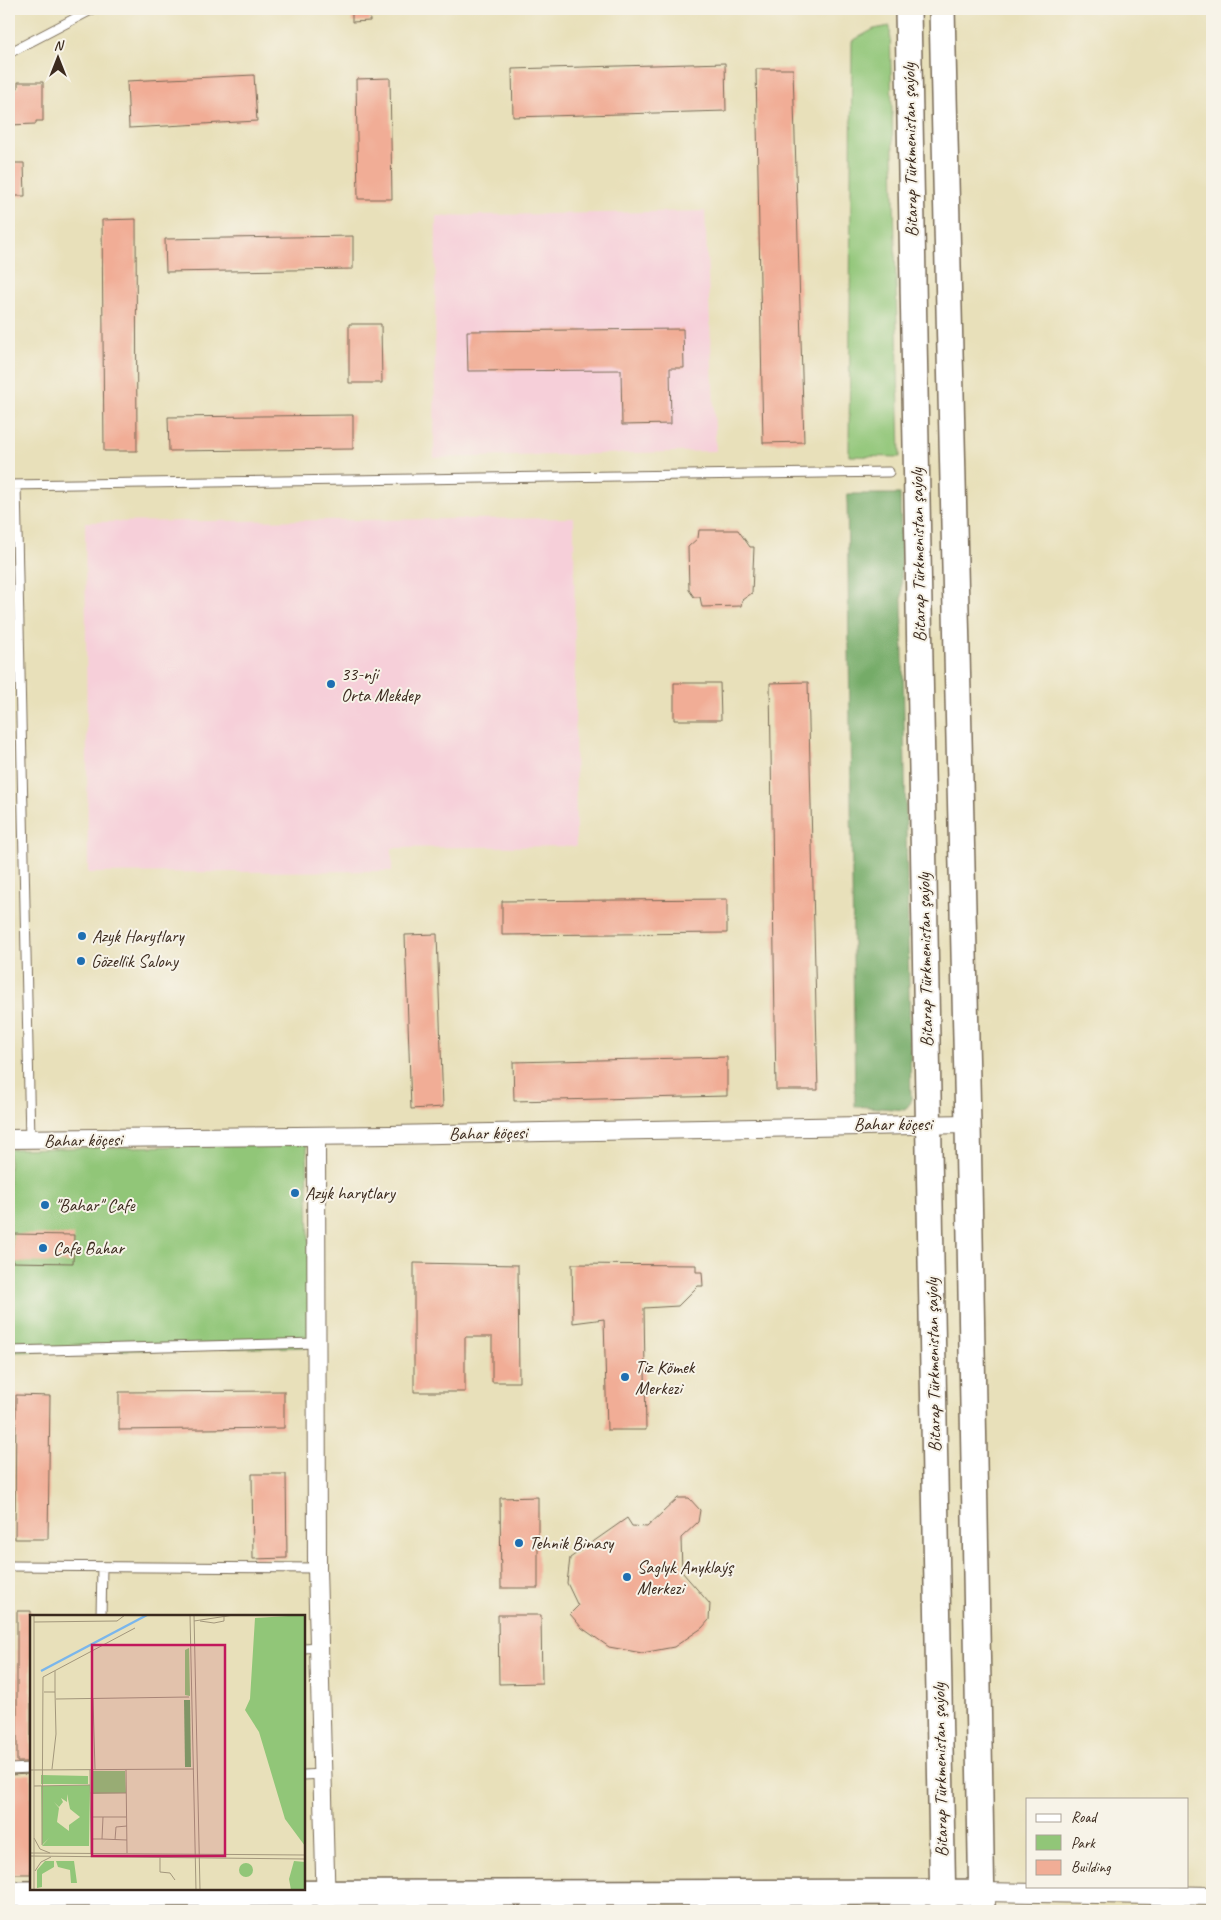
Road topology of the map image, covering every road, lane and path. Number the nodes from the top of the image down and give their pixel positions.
1 (93, 9) edge
2 (908, 9) edge
3 (942, 9) edge
4 (9, 53) edge
5 (889, 472) dead end
6 (12, 485) edge
7 (928, 1124) junction
8 (968, 1124) junction
9 (316, 1136) junction
10 (9, 1140) edge
11 (30, 1140) junction
12 (317, 1343) junction
13 (9, 1351) edge
14 (9, 1566) edge
15 (102, 1566) junction
16 (317, 1568) junction
17 (101, 1615) edge
18 (311, 1647) edge
19 (30, 1768) edge
20 (9, 1769) edge
21 (322, 1774) junction
22 (305, 1775) edge
23 (9, 1894) edge
24 (1212, 1896) edge
25 (326, 1902) edge
26 (943, 1902) edge
27 (981, 1902) edge

1 - 4 lane
2 - 7 main road, Bitarap Türkmenistan şaýoly
3 - 8 main road, Bitarap Türkmenistan şaýoly
5 - 6 lane
6 - 11 lane
7 - 8 street, Bahar köçesi
7 - 9 street, Bahar köçesi
7 - 26 main road, Bitarap Türkmenistan şaýoly
8 - 27 main road, Bitarap Türkmenistan şaýoly
9 - 11 street, Bahar köçesi
9 - 12 street
10 - 11 street, Bahar köçesi
12 - 13 lane
12 - 16 street
14 - 15 lane
15 - 16 lane
15 - 17 lane
16 - 18 street
18 - 21 street
19 - 20 lane
21 - 22 lane
21 - 25 street
23 - 25 main road
24 - 27 street
25 - 26 main road
26 - 27 main road

